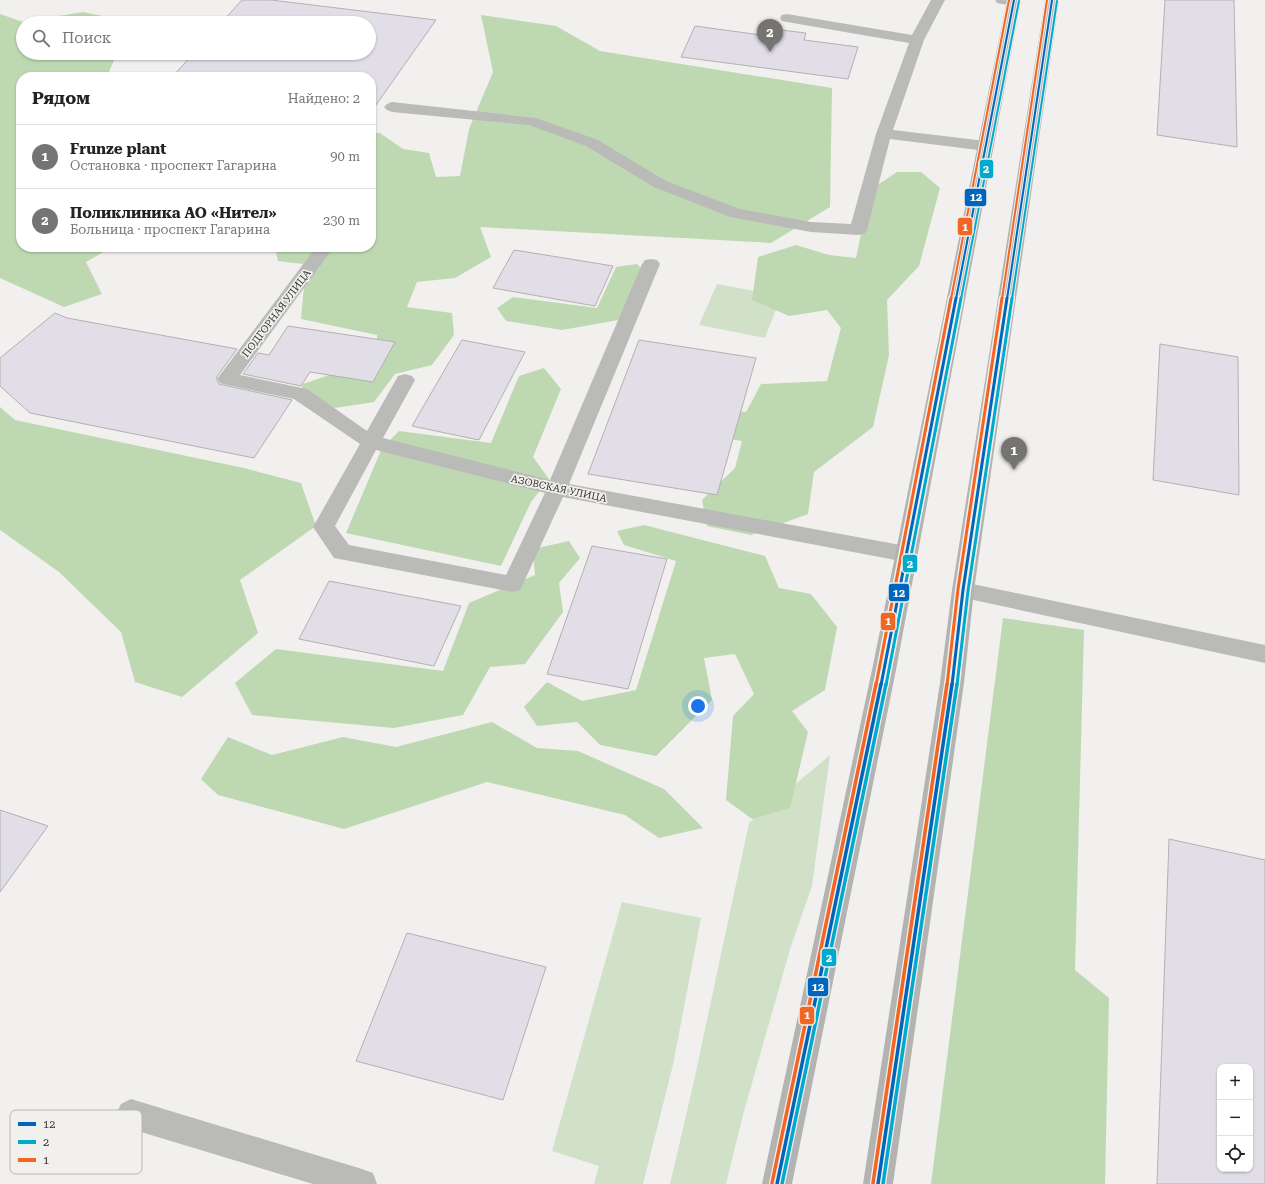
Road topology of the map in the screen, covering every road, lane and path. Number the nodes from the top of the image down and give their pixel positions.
1 (938, 0) edge
2 (1010, 0) edge
3 (1052, 0) edge
4 (787, 18) dead end
5 (917, 40) junction
6 (392, 107) dead end
7 (884, 134) junction
8 (986, 146) junction
9 (322, 252) edge
10 (651, 264) dead end
11 (227, 378) joint
12 (405, 380) dead end
13 (370, 442) junction
14 (557, 489) junction
15 (906, 554) junction
16 (964, 590) junction
17 (1265, 654) edge
18 (142, 1117) edge
19 (362, 1184) edge
20 (777, 1184) edge
21 (878, 1184) edge

1 - 5 street
2 - 8 main road
3 - 16 main road
4 - 5 street
5 - 7 street
6 - 7 street
7 - 8 street
8 - 15 main road
9 - 11 street, ПОДГОРНАЯ УЛИЦА
10 - 14 street
11 - 13 street, АЗОВСКАЯ УЛИЦА
12 - 13 street
13 - 14 street, АЗОВСКАЯ УЛИЦА
13 - 14 street
14 - 15 street, АЗОВСКАЯ УЛИЦА
15 - 20 main road
16 - 17 street
16 - 21 main road
18 - 19 street

